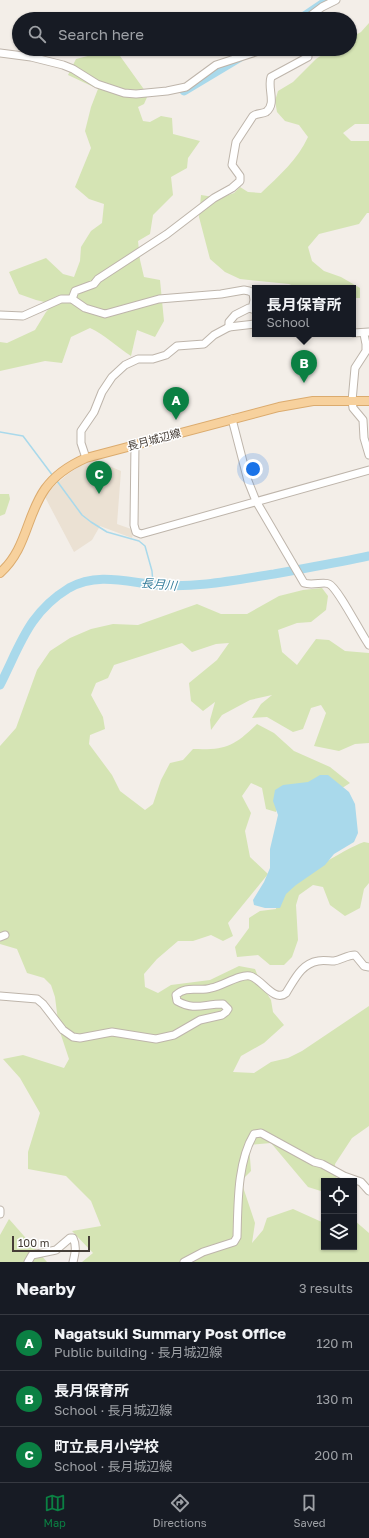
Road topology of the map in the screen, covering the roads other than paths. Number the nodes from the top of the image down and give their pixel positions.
1 (336, 0) edge
2 (315, 12) edge
3 (0, 53) edge
4 (12, 55) edge
5 (23, 56) edge
6 (242, 56) edge
7 (308, 56) edge
8 (252, 292) edge
9 (72, 299) junction
10 (252, 309) edge
11 (0, 315) edge
12 (252, 324) edge
13 (229, 327) junction
14 (356, 333) edge
15 (367, 333) edge
16 (352, 401) junction
17 (369, 401) edge
18 (232, 419) junction
19 (135, 444) junction
20 (369, 455) edge
21 (86, 458) junction
22 (369, 470) edge
23 (256, 501) junction
24 (0, 572) edge
25 (369, 645) edge
26 (369, 967) edge
27 (0, 996) edge
28 (369, 1191) edge
29 (0, 1210) edge
30 (0, 1214) edge
31 (28, 1262) edge
32 (74, 1262) edge
33 (184, 1262) edge

1 - 2 street
3 - 4 street
5 - 6 street
7 - 9 street
8 - 9 street
9 - 11 street
10 - 13 street
12 - 13 street
13 - 21 street
14 - 15 street
15 - 16 street
16 - 17 main road, 長月城辺線
16 - 18 main road, 長月城辺線
16 - 20 street
18 - 19 main road, 長月城辺線
18 - 23 street
19 - 21 main road, 長月城辺線
19 - 23 street
21 - 24 main road, 長月城辺線
22 - 23 street
23 - 25 street
26 - 27 street
28 - 33 street
29 - 30 street
31 - 32 street

